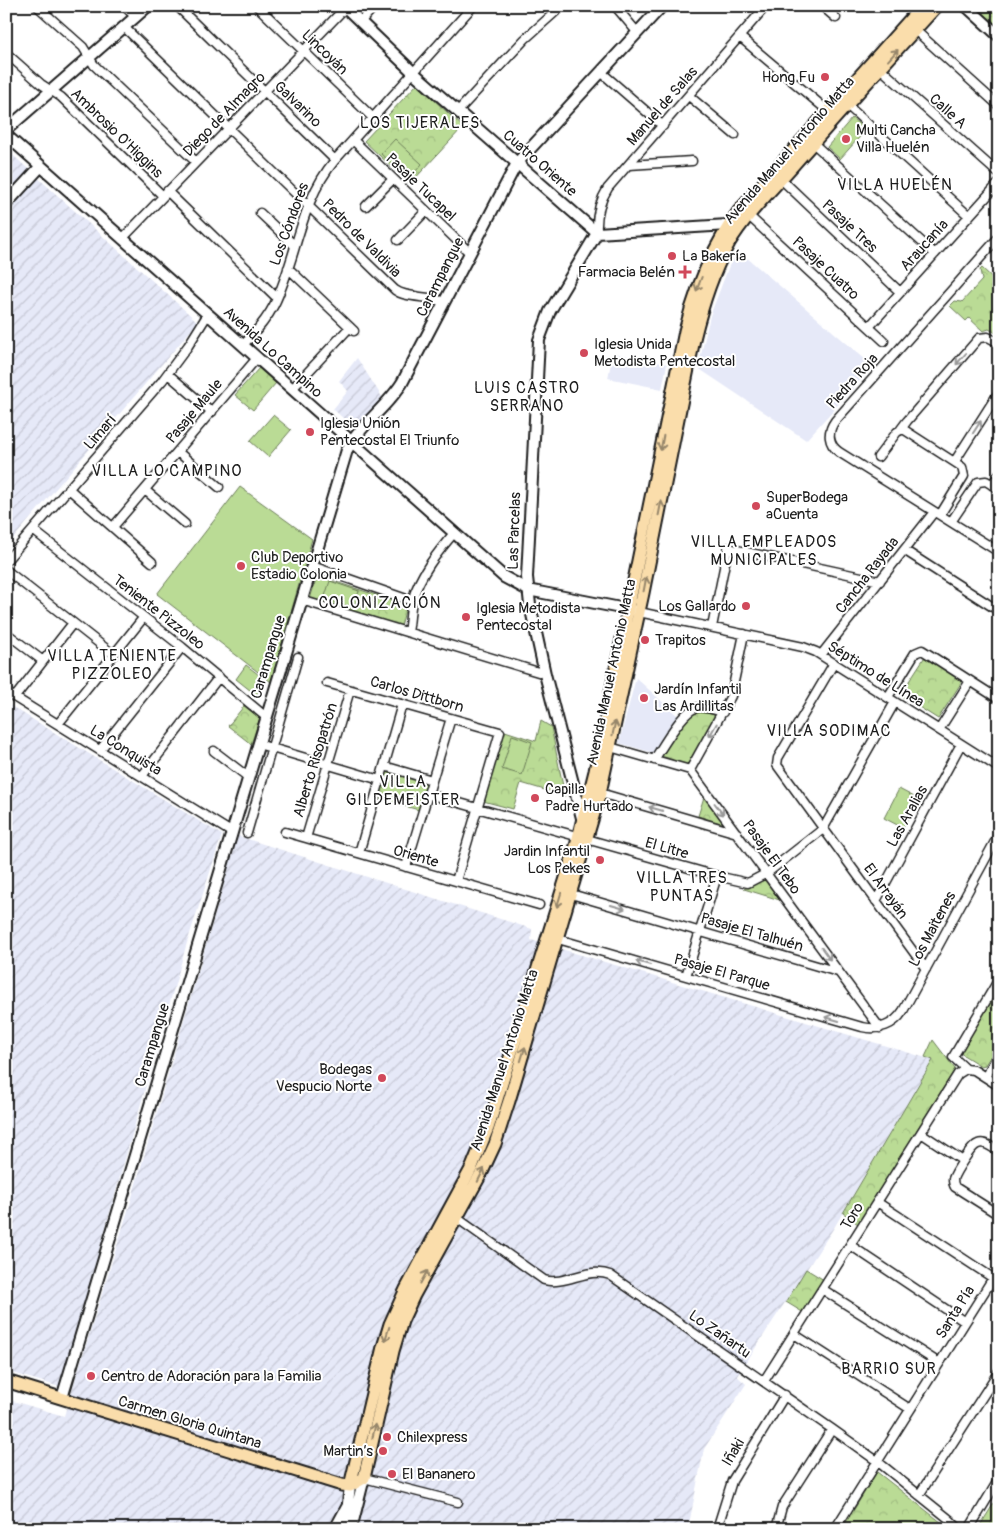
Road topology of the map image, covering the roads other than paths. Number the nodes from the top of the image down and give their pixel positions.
1 (37, 6) edge
2 (124, 6) edge
3 (148, 6) edge
4 (177, 6) edge
5 (257, 6) edge
6 (375, 6) edge
7 (473, 6) edge
8 (562, 6) edge
9 (615, 6) edge
10 (662, 6) edge
11 (822, 6) edge
12 (922, 6) edge
13 (937, 6) edge
14 (966, 6) edge
15 (344, 7) edge
16 (765, 7) edge
17 (136, 17) junction
18 (836, 18) dead end
19 (360, 22) junction
20 (124, 27) junction
21 (995, 28) edge
22 (915, 30) junction
23 (637, 32) junction
24 (999, 36) edge
25 (740, 37) junction
26 (304, 51) junction
27 (6, 54) edge
28 (89, 57) junction
29 (880, 68) junction
30 (601, 72) junction
31 (414, 73) junction
32 (51, 91) junction
33 (264, 91) junction
34 (689, 96) junction
35 (847, 105) junction
36 (999, 106) edge
37 (458, 111) junction
38 (828, 111) junction
39 (373, 118) junction
40 (663, 126) junction
41 (229, 128) junction
42 (6, 130) edge
43 (6, 135) edge
44 (735, 135) dead end
45 (353, 140) junction
46 (813, 143) junction
47 (335, 160) junction
48 (692, 161) dead end
49 (196, 162) junction
50 (517, 163) junction
51 (629, 165) junction
52 (41, 166) junction
53 (999, 174) edge
54 (393, 179) junction
55 (781, 179) junction
56 (999, 183) edge
57 (165, 194) junction
58 (6, 204) edge
59 (308, 204) junction
60 (366, 206) dead end
61 (426, 210) junction
62 (260, 213) dead end
63 (969, 216) junction
64 (746, 219) junction
65 (728, 225) junction
66 (597, 233) junction
67 (999, 237) edge
68 (122, 238) junction
69 (398, 240) dead end
70 (295, 246) junction
71 (470, 253) junction
72 (935, 254) junction
73 (288, 268) junction
74 (900, 292) junction
75 (277, 298) junction
76 (444, 302) junction
77 (208, 314) junction
78 (869, 326) junction
79 (884, 341) dead end
80 (999, 343) edge
81 (243, 345) junction
82 (257, 358) junction
83 (168, 374) junction
84 (292, 389) junction
85 (999, 392) edge
86 (212, 412) junction
87 (901, 429) junction
88 (351, 441) junction
89 (178, 452) junction
90 (878, 457) dead end
91 (955, 461) junction
92 (999, 474) edge
93 (219, 487) dead end
94 (996, 487) edge
95 (69, 490) junction
96 (145, 490) junction
97 (937, 513) junction
98 (951, 522) junction
99 (185, 524) dead end
100 (112, 527) junction
101 (34, 530) junction
102 (454, 533) junction
103 (904, 550) junction
104 (999, 552) edge
105 (6, 561) edge
106 (152, 562) dead end
107 (312, 566) junction
108 (6, 570) edge
109 (880, 581) junction
110 (528, 590) junction
111 (301, 600) junction
112 (412, 601) junction
113 (634, 610) junction
114 (999, 611) edge
115 (144, 617) junction
116 (73, 623) junction
117 (712, 627) junction
118 (408, 632) junction
119 (744, 634) junction
120 (9, 635) dead end
121 (182, 647) junction
122 (114, 655) junction
123 (821, 655) junction
124 (298, 657) dead end
125 (43, 661) junction
126 (834, 663) junction
127 (545, 674) junction
128 (219, 677) junction
129 (970, 681) junction
130 (327, 683) dead end
131 (350, 690) junction
132 (6, 692) edge
133 (15, 697) junction
134 (997, 698) dead end
135 (891, 699) junction
136 (402, 704) junction
137 (723, 712) junction
138 (266, 717) junction
139 (450, 718) junction
140 (58, 724) junction
141 (939, 730) junction
142 (258, 744) junction
143 (961, 744) junction
144 (610, 747) junction
145 (272, 748) junction
146 (100, 750) junction
147 (214, 751) dead end
148 (654, 760) junction
149 (328, 765) junction
150 (384, 766) junction
151 (999, 768) edge
152 (690, 770) junction
153 (142, 776) junction
154 (248, 777) junction
155 (380, 780) junction
156 (432, 780) junction
157 (600, 793) junction
158 (428, 794) junction
159 (477, 808) junction
160 (583, 821) junction
161 (823, 829) junction
162 (231, 832) junction
163 (284, 832) dead end
164 (247, 833) dead end
165 (736, 833) junction
166 (999, 834) edge
167 (306, 838) junction
168 (583, 838) junction
169 (358, 853) junction
170 (406, 867) junction
171 (766, 873) junction
172 (717, 876) junction
173 (456, 881) junction
174 (571, 894) junction
175 (876, 901) junction
176 (540, 905) dead end
177 (700, 931) junction
178 (558, 939) junction
179 (926, 969) junction
180 (839, 972) junction
181 (686, 976) junction
182 (999, 979) edge
183 (880, 1028) junction
184 (999, 1054) edge
185 (966, 1069) junction
186 (985, 1077) junction
187 (999, 1086) edge
188 (921, 1133) junction
189 (999, 1152) edge
190 (963, 1161) junction
191 (877, 1202) junction
192 (999, 1215) edge
193 (453, 1216) junction
194 (850, 1245) junction
195 (996, 1280) edge
196 (822, 1290) junction
197 (965, 1322) junction
198 (794, 1334) junction
199 (938, 1363) junction
200 (999, 1371) edge
201 (6, 1381) edge
202 (764, 1381) junction
203 (784, 1395) junction
204 (62, 1398) junction
205 (910, 1409) junction
206 (832, 1429) junction
207 (877, 1461) junction
208 (364, 1478) junction
209 (999, 1479) edge
210 (350, 1486) junction
211 (919, 1495) junction
212 (458, 1502) dead end
213 (351, 1507) junction
214 (348, 1528) edge
215 (335, 1529) edge
216 (717, 1529) edge
217 (776, 1529) edge
218 (836, 1529) edge
219 (959, 1529) edge
220 (968, 1529) edge

1 - 28 street
2 - 17 street
3 - 17 street
4 - 33 street, Galvarino
5 - 26 street, Lincoyán
6 - 19 street
7 - 31 street, Los Cóndores
8 - 37 street
9 - 23 street
10 - 23 street, Carampangue
11 - 18 street
12 - 38 main road, Avenida Manuel Antonio Matta
13 - 22 main road, Avenida Manuel Antonio Matta
14 - 21 street
15 - 19 street, Cuatro Oriente
15 - 26 street, Diego de Almagro
16 - 25 street, Manuel de Salas
17 - 20 street
19 - 31 street, Cuatro Oriente
20 - 28 street
20 - 41 street, Pedro de Valdivia
21 - 24 street
29 -> 22 main road, Avenida Manuel Antonio Matta
22 - 36 street
23 - 30 street, Carampangue
25 - 34 street, Manuel de Salas
25 - 38 street
26 - 33 street, Diego de Almagro
26 - 39 street, Lincoyán
27 - 32 street, Ambrosio O'Higgins
28 - 32 street
28 - 49 street
29 - 35 main road, Avenida Manuel Antonio Matta
29 - 53 street, Calle A
30 - 40 street
30 - 50 street, Carampangue
31 - 37 street, Cuatro Oriente
31 - 39 street, Los Cóndores
32 - 42 street
32 - 57 street, Ambrosio O'Higgins
33 - 41 street, Diego de Almagro
33 - 47 street, Galvarino
34 - 40 street, Manuel de Salas
34 - 44 street
35 - 46 main road, Avenida Manuel Antonio Matta
35 - 63 street
37 - 50 street, Cuatro Oriente
38 - 65 main road, Avenida Manuel Antonio Matta
39 - 45 street, Los Cóndores
40 - 51 street, Manuel de Salas
41 - 49 street, Diego de Almagro
41 - 59 street, Pedro de Valdivia
43 - 52 street, Avenida Lo Campino
45 - 47 street, Los Cóndores
45 - 54 street, Pasaje Tucapel
46 - 55 main road, Avenida Manuel Antonio Matta
46 - 72 street
47 - 59 street, Los Cóndores
48 - 51 street
49 - 57 street, Diego de Almagro
50 - 66 street, Cuatro Oriente
50 - 71 street, Carampangue
51 - 66 street, Manuel de Salas
52 - 58 street
52 - 68 street, Avenida Lo Campino
54 - 60 street
54 - 61 street, Pasaje Tucapel
55 - 64 main road, Avenida Manuel Antonio Matta
55 - 74 street, Pasaje Tres
56 - 63 street, Araucanía
57 - 68 street, Diego de Almagro
57 - 75 street, Ambrosio O'Higgins
59 - 70 street, Los Cóndores
59 - 76 street, Pedro de Valdivia
61 - 69 street
61 - 71 street, Pasaje Tucapel
62 - 70 street
63 - 72 street, Araucanía
64 - 65 main road
64 - 78 street, Pasaje Cuatro
113 -> 64 main road, Avenida Manuel Antonio Matta
65 - 66 street
65 -> 113 main road, Avenida Manuel Antonio Matta
66 - 110 street, Las Parcelas
67 - 97 street, Piedra Roja
68 - 77 street, Avenida Lo Campino
70 - 73 street, Los Cóndores
71 - 76 street, Carampangue
72 - 74 street, Araucanía
73 - 75 street, Los Cóndores
73 - 84 street
74 - 78 street, Araucanía
75 - 81 street, Los Cóndores
76 - 88 street, Carampangue
77 - 81 street, Avenida Lo Campino
77 - 83 street, Limarí
78 - 79 street, Pasaje Cuatro
80 -> 87 street
81 - 82 street, Avenida Lo Campino
82 - 84 street, Avenida Lo Campino
82 - 86 street, Pasaje Maule
83 - 86 street
83 - 95 street, Limarí
84 - 88 street, Avenida Lo Campino
91 -> 85 street
86 - 89 street, Pasaje Maule
87 - 90 street
87 - 91 street
88 - 102 street, Avenida Lo Campino
88 - 107 street, Carampangue
89 - 93 street
89 - 96 street, Pasaje Maule
91 - 97 street, Cancha Rayada
92 - 94 street
94 - 98 street
95 - 100 street
95 - 101 street, Limarí
96 - 99 street
96 - 100 street, Pasaje Maule
97 - 98 street, Piedra Roja
97 - 103 street, Cancha Rayada
98 - 104 street, Piedra Roja
100 - 106 street
101 - 105 street, Limarí
101 - 115 street, Teniente Pizzoleo
102 - 110 street, Avenida Lo Campino
102 - 112 street
103 - 109 street, Cancha Rayada
103 - 114 street
107 - 111 street, Carampangue
107 - 112 street
108 - 116 street
109 - 117 street
109 - 123 street, Cancha Rayada
110 - 113 street, Avenida Lo Campino
110 - 127 street, Las Parcelas
111 - 118 street
111 - 138 street, Carampangue
112 - 118 street
113 - 117 street, Séptimo de Línea
144 -> 113 main road, Avenida Manuel Antonio Matta
113 - 160 main road, Avenida Manuel Antonio Matta
115 - 121 street, Teniente Pizzoleo
115 - 122 street
116 - 122 street
116 - 125 street
117 - 119 street, Séptimo de Línea
118 - 127 street
119 - 123 street, Séptimo de Línea
119 - 137 street
120 - 125 street
121 - 128 street, Teniente Pizzoleo
121 - 146 street
122 - 140 street
123 - 126 street, Séptimo de Línea
124 - 145 street, Carampangue
125 - 133 street
126 - 135 street, Séptimo de Línea
126 - 161 street
127 - 160 street, Las Parcelas
128 - 138 street, Teniente Pizzoleo
128 - 153 street
129 - 134 street
129 - 135 street
129 - 141 street
130 - 131 street, Carlos Dittborn
131 - 136 street, Carlos Dittborn
131 - 149 street, Alberto Risopatrón
132 - 133 street, La Conquista
133 - 140 street, La Conquista
135 - 141 street, Séptimo de Línea
135 - 161 street
136 - 139 street, Carlos Dittborn
136 - 150 street
137 - 148 street
137 -> 152 street
138 - 142 street, Carampangue
139 - 156 street
139 - 159 street, Carlos Dittborn
140 - 146 street, La Conquista
141 - 143 street, Séptimo de Línea
142 - 145 street
142 - 154 street, Carampangue
143 - 151 street, Séptimo de Línea
143 - 175 street, Las Aralias
144 - 148 street
144 - 157 main road, Avenida Manuel Antonio Matta
145 - 149 street
145 - 164 street, Carampangue
146 - 153 street, La Conquista
147 - 154 street
148 - 152 street
149 - 155 street
149 - 167 street, Alberto Risopatrón
150 - 155 street
150 - 156 street
152 -> 165 street, Pasaje El Tebo
153 - 162 street, La Conquista
154 - 162 street, Carampangue
155 - 169 street
156 - 158 street
165 -> 157 street
157 - 168 main road, Avenida Manuel Antonio Matta
158 - 159 street, El Litre
158 - 170 street
159 - 168 street, El Litre
159 - 173 street
160 - 168 main road, Avenida Manuel Antonio Matta
161 - 171 street, El Litre
161 - 175 street, El Arrayán
162 - 204 street, Carampangue
163 - 167 street, Oriente
165 - 171 street, Pasaje El Tebo
166 - 179 street, Los Maitenes
167 - 169 street, Oriente
168 - 172 street, El Litre
168 - 174 main road, Avenida Manuel Antonio Matta
168 -> 193 main road, Avenida Manuel Antonio Matta
169 - 170 street, Oriente
170 - 173 street, Oriente
171 - 172 street, El Litre
171 -> 180 street, Pasaje El Tebo
172 - 177 street
173 - 176 street, Oriente
174 -> 177 street, Pasaje El Talhuén
174 - 178 main road, Avenida Manuel Antonio Matta
175 - 179 street, El Arrayán
177 - 180 street, Pasaje El Talhuén
177 - 181 street
181 -> 178 street, Pasaje El Parque
193 -> 178 main road, Avenida Manuel Antonio Matta
179 - 183 street, Los Maitenes
180 - 183 street, Pasaje El Tebo
183 -> 181 street, Pasaje El Parque
182 - 185 street
184 - 186 street
185 - 186 street
185 - 188 street, Toro
186 - 187 street
188 - 190 street
188 - 191 street, Toro
189 - 190 street
190 - 192 street
191 - 194 street, Toro
191 - 195 street
193 - 202 street, Lo Zañartu
208 -> 193 main road, Avenida Manuel Antonio Matta
193 -> 210 main road, Avenida Manuel Antonio Matta
194 - 196 street, Toro
194 - 197 street
195 - 197 street, Santa Pía
196 - 198 street, Toro
196 - 199 street
197 - 199 street, Santa Pía
198 - 202 street, Toro
198 - 205 street
199 - 205 street, Santa Pía
200 - 211 street
201 - 204 main road, Carmen Gloria Quintana
202 - 203 street, Lo Zañartu
203 - 206 street, Lo Zañartu
203 - 216 street, Iñaki
204 - 210 main road, Carmen Gloria Quintana
205 - 207 street, Santa Pía
206 - 207 street, Lo Zañartu
206 - 217 street
207 - 211 street, Lo Zañartu
207 - 218 street, Santa Pía
208 - 210 main road
208 - 212 street
208 - 213 street, Avenida Manuel Antonio Matta
209 - 220 street
210 - 213 street, Avenida Manuel Antonio Matta
211 - 219 street, Lo Zañartu
213 - 214 street, Avenida Manuel Antonio Matta
213 - 215 street, Avenida Manuel Antonio Matta

